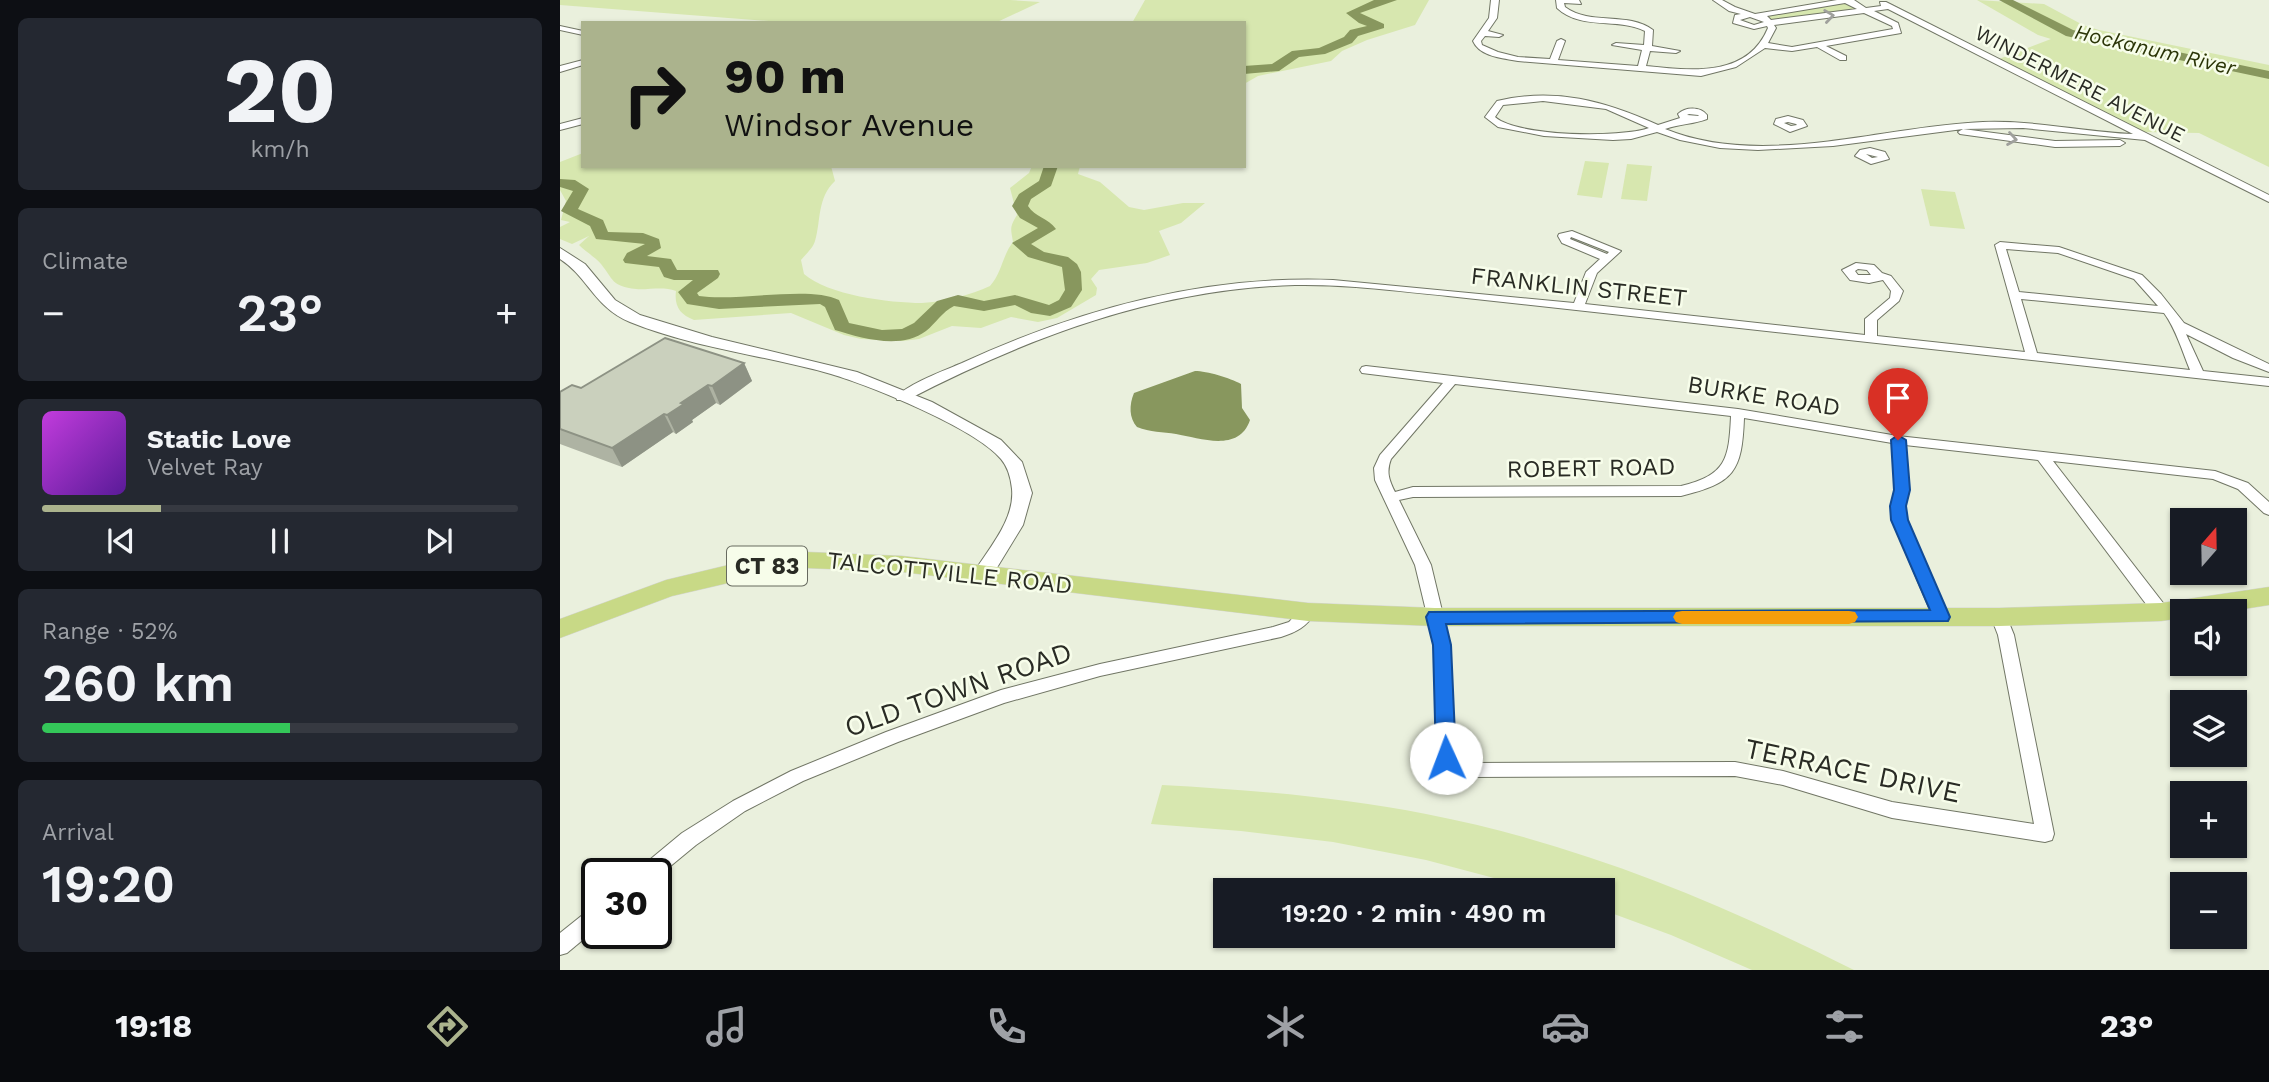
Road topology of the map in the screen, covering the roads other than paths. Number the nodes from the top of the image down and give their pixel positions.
1 (1495, 0) edge
2 (1849, 0) edge
3 (1876, 0) edge
4 (1560, 1) edge
5 (1578, 2) dead end
6 (1716, 2) edge
7 (1889, 7) junction
8 (1732, 9) junction
9 (1867, 10) junction
10 (1755, 16) junction
11 (1736, 19) junction
12 (1769, 23) junction
13 (1744, 25) junction
14 (560, 29) edge
15 (581, 33) edge
16 (1481, 33) junction
17 (1499, 35) dead end
18 (1770, 36) junction
19 (1874, 36) junction
20 (1561, 41) dead end
21 (1884, 41) dead end
22 (1819, 45) junction
23 (1616, 46) dead end
24 (1763, 46) junction
25 (1647, 48) junction
26 (1740, 48) dead end
27 (1676, 51) dead end
28 (1753, 52) junction
29 (1843, 58) dead end
30 (1553, 61) junction
31 (581, 63) edge
32 (1641, 68) junction
33 (560, 69) edge
34 (1686, 118) dead end
35 (581, 122) edge
36 (560, 127) edge
37 (1656, 128) junction
38 (1797, 129) dead end
39 (1944, 129) junction
40 (2146, 137) junction
41 (1849, 140) junction
42 (1819, 144) junction
43 (1867, 151) dead end
44 (2269, 199) edge
45 (560, 252) edge
46 (1608, 258) dead end
47 (1878, 276) dead end
48 (2014, 295) junction
49 (1578, 307) junction
50 (2166, 310) junction
51 (2180, 326) junction
52 (1871, 340) junction
53 (2032, 356) junction
54 (2269, 368) edge
55 (1366, 370) dead end
56 (2199, 375) junction
57 (1452, 380) junction
58 (2269, 382) edge
59 (902, 397) junction
60 (1738, 413) junction
61 (1898, 440) junction
62 (2042, 456) junction
63 (1389, 498) junction
64 (2269, 510) edge
65 (983, 574) junction
66 (2269, 596) edge
67 (1308, 612) junction
68 (2161, 612) junction
69 (1435, 617) junction
70 (1941, 617) junction
71 (1998, 617) junction
72 (560, 629) edge
73 (666, 858) edge
74 (581, 928) edge
75 (560, 946) edge

1 - 16 street
2 - 9 street
2 - 10 street
3 - 7 street, WINDERMERE AVENUE
4 - 5 street
4 - 25 street
6 - 8 street
7 - 9 street
7 - 40 street, WINDERMERE AVENUE
8 - 10 street
8 - 11 street
12 -> 9 street
9 - 19 street
10 - 11 street
10 - 12 street
11 - 13 street
12 - 13 street
12 - 18 street
13 - 18 street
14 - 15 street
16 - 17 street
16 - 30 street
18 - 24 street
19 - 21 street
19 - 22 street
20 - 30 street
22 - 24 street
22 - 29 street
23 - 25 street
24 - 28 street
25 - 27 street
25 - 32 street
26 - 28 street
28 - 32 street
30 - 32 street
31 - 33 street
34 - 37 street
35 - 36 street
37 - 37 street
37 - 42 street
38 - 42 street
39 - 40 street
39 -> 40 street
39 - 41 street
40 - 44 street, WINDERMERE AVENUE
41 - 42 street
41 - 43 street
45 - 59 main road
46 - 49 street
47 - 52 street
48 - 50 street
48 - 50 street
48 - 53 street
49 - 52 street, FRANKLIN STREET
49 - 59 street, FRANKLIN STREET
50 - 51 street
51 - 54 street
51 - 56 street
52 - 53 street, FRANKLIN STREET
53 - 56 street, FRANKLIN STREET
55 - 57 street, BURKE ROAD
56 - 58 street, FRANKLIN STREET
57 - 60 street, BURKE ROAD
57 - 63 street
59 - 65 main road
60 - 61 street, BURKE ROAD
60 - 63 street, ROBERT ROAD
61 - 62 street, BURKE ROAD
61 - 70 street
62 - 64 street, BURKE ROAD
62 - 68 street
63 - 69 street
65 - 67 main road, TALCOTTVILLE ROAD / CT 83
65 - 72 main road, TALCOTTVILLE ROAD / CT 83
66 - 68 main road, TALCOTTVILLE ROAD
67 - 69 main road, TALCOTTVILLE ROAD
67 - 73 street, OLD TOWN ROAD
68 - 71 main road, TALCOTTVILLE ROAD
69 - 70 main road, TALCOTTVILLE ROAD
69 - 71 street, TERRACE DRIVE
70 - 71 main road, TALCOTTVILLE ROAD
74 - 75 street

